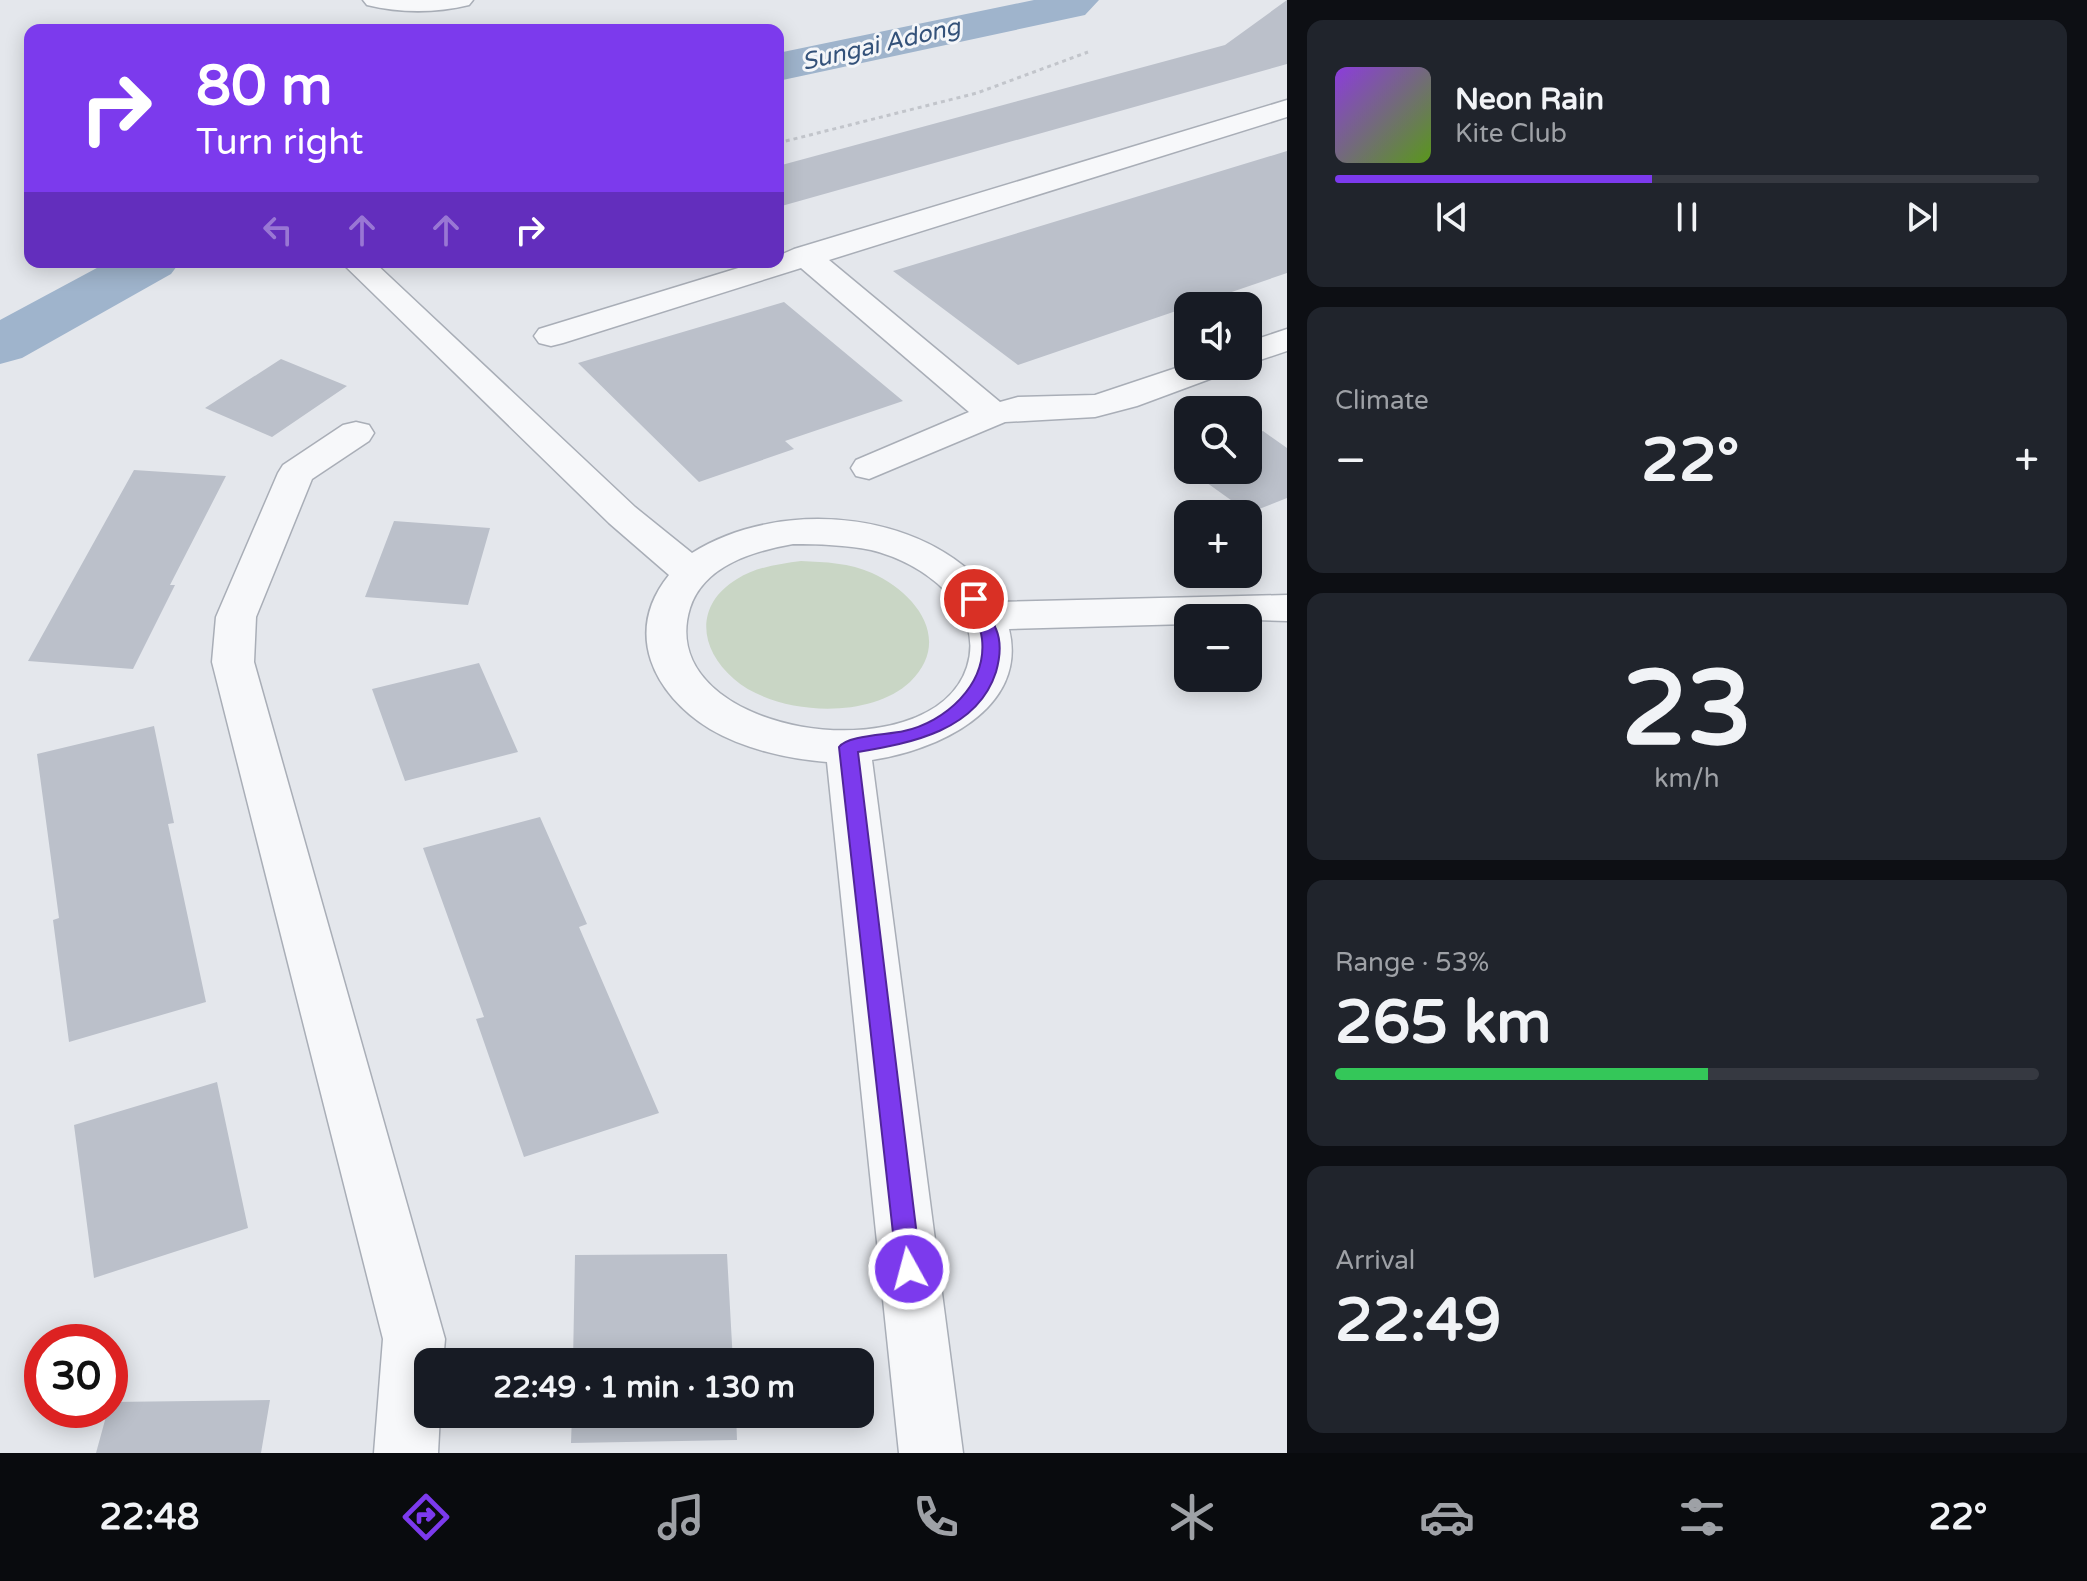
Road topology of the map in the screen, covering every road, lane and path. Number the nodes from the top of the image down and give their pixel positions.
1 (375, 0) edge
2 (461, 0) edge
3 (1088, 52) dead end
4 (1287, 108) edge
5 (784, 141) edge
6 (805, 256) junction
7 (784, 263) edge
8 (362, 268) edge
9 (767, 268) edge
10 (551, 336) dead end
11 (1287, 339) edge
12 (1262, 349) edge
13 (1176, 380) edge
14 (993, 414) junction
15 (356, 433) dead end
16 (869, 468) dead end
17 (691, 573) junction
18 (1287, 608) edge
19 (985, 616) junction
20 (848, 747) junction
21 (406, 1453) edge
22 (931, 1453) edge

1 - 2 street
3 - 5 path
4 - 6 street
6 - 7 street
6 - 14 street
8 - 17 street
9 - 10 street
11 - 12 street
13 - 14 street
14 - 16 street
15 - 21 street
17 - 19 street
17 - 20 street
18 - 19 street
19 - 20 street
20 - 22 street

